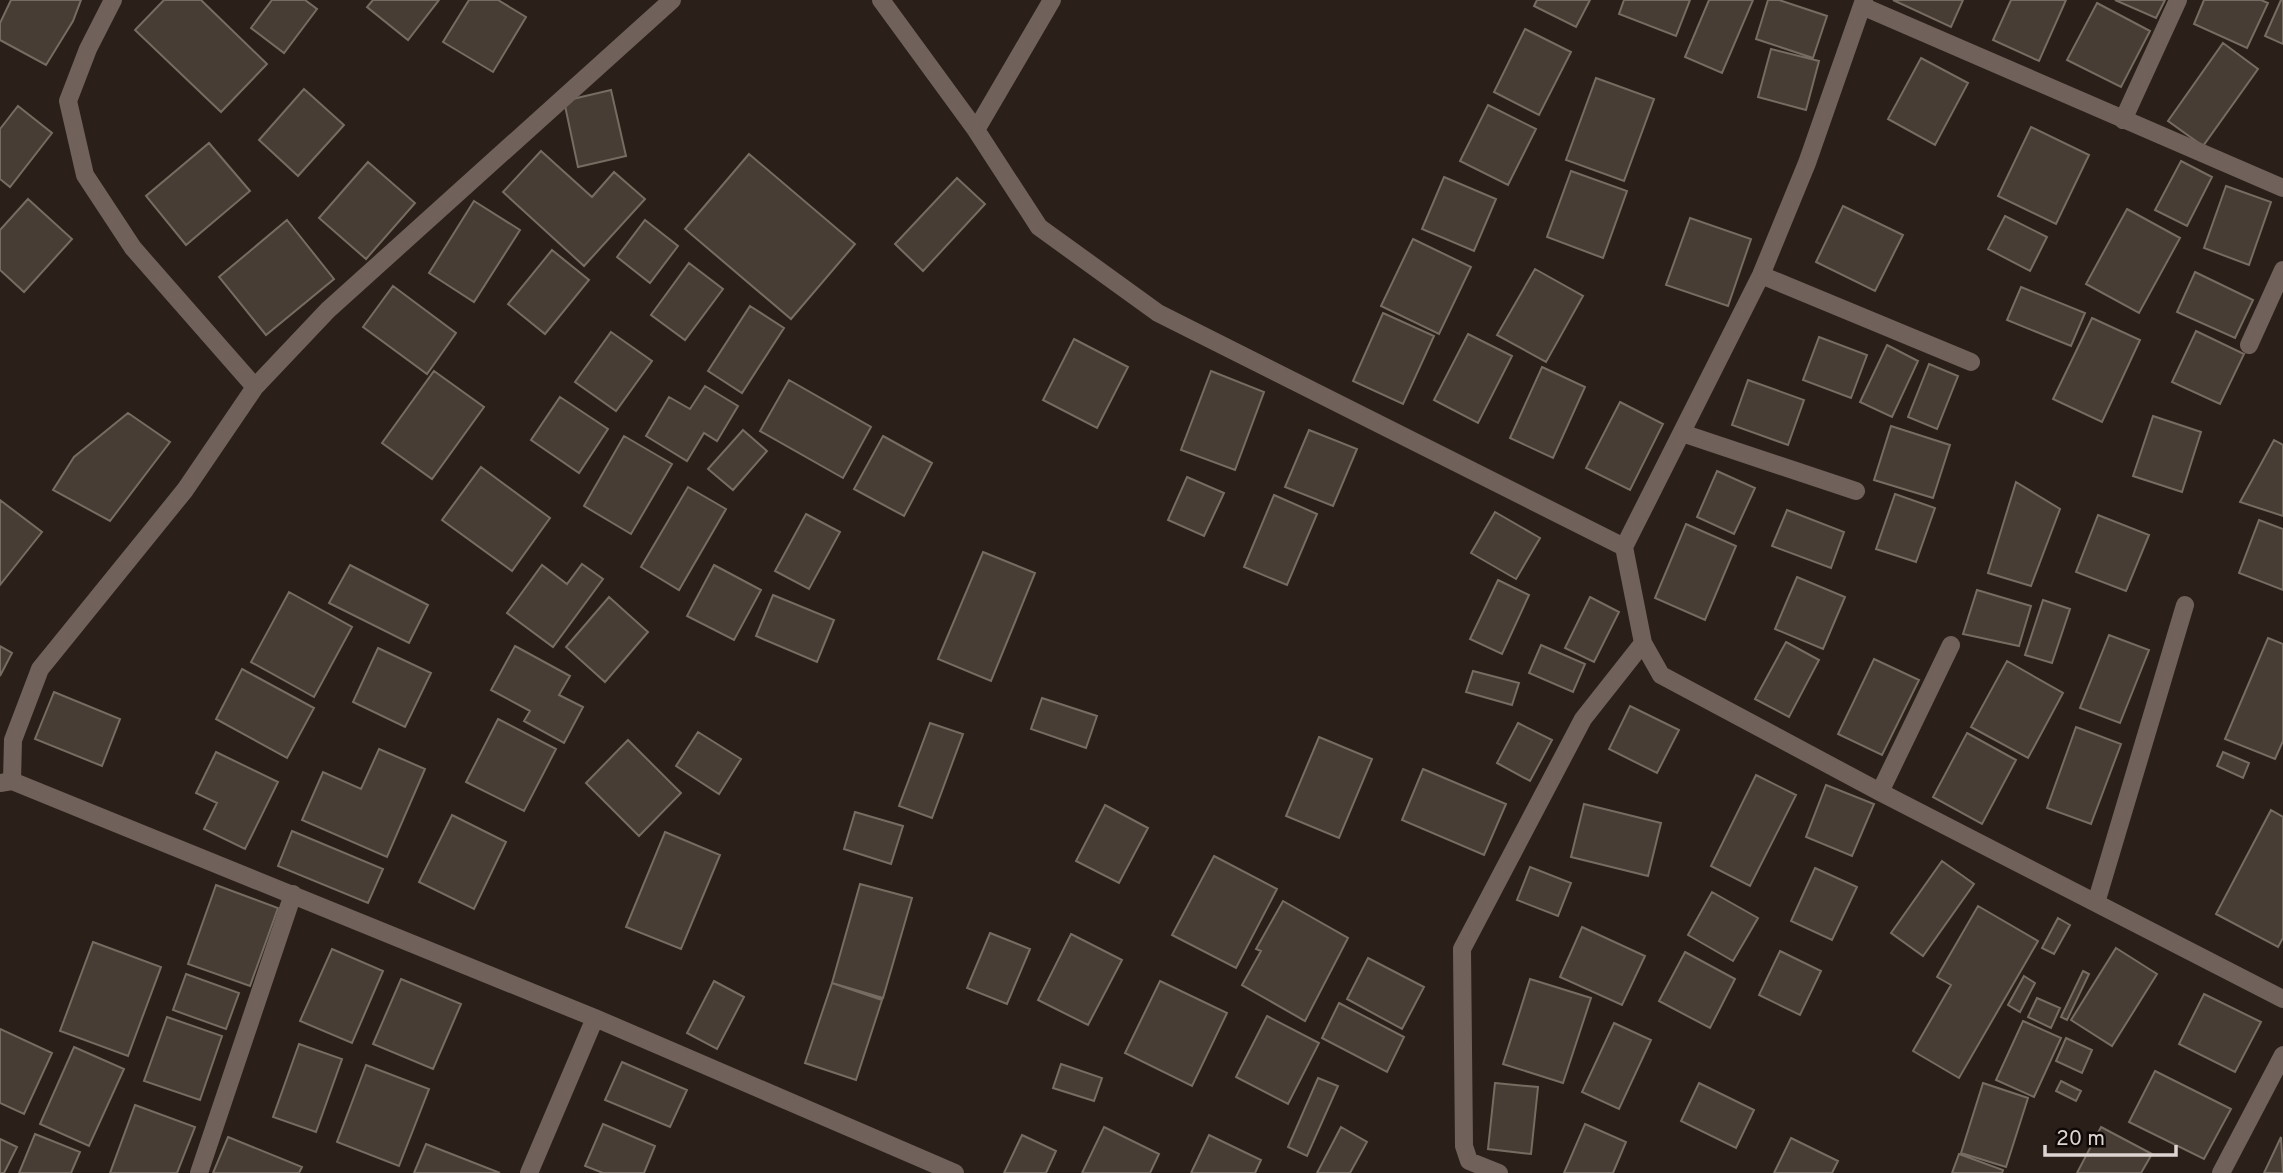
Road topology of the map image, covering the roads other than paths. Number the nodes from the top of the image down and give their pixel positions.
1 (113, 0) edge
2 (672, 0) edge
3 (881, 0) edge
4 (1052, 0) edge
5 (2178, 0) edge
6 (1863, 3) edge
7 (2123, 120) junction
8 (976, 131) junction
9 (2283, 188) edge
10 (2283, 270) edge
11 (1761, 275) junction
12 (2249, 345) dead end
13 (1971, 362) dead end
14 (255, 387) junction
15 (1682, 433) junction
16 (1856, 491) dead end
17 (1624, 547) junction
18 (2185, 605) dead end
19 (1643, 643) junction
20 (1951, 645) dead end
21 (6, 782) edge
22 (1880, 792) junction
23 (293, 894) junction
24 (2096, 903) junction
25 (2283, 999) edge
26 (595, 1018) junction
27 (2283, 1055) edge
28 (199, 1173) edge
29 (529, 1173) edge
30 (956, 1173) edge
31 (1499, 1173) edge
32 (2221, 1173) edge

1 - 14 street
2 - 14 street
3 - 8 street
4 - 8 street
5 - 7 street
6 - 7 street
6 - 11 street
7 - 9 street
8 - 17 street
10 - 12 street
11 - 13 street
11 - 15 street
14 - 21 street
15 - 16 street
15 - 17 street
17 - 19 street
18 - 24 street
19 - 22 street
19 - 31 street
20 - 22 street
21 - 23 street
22 - 24 street
23 - 26 street
23 - 28 street
24 - 25 street
26 - 29 street
26 - 30 street
27 - 32 street

